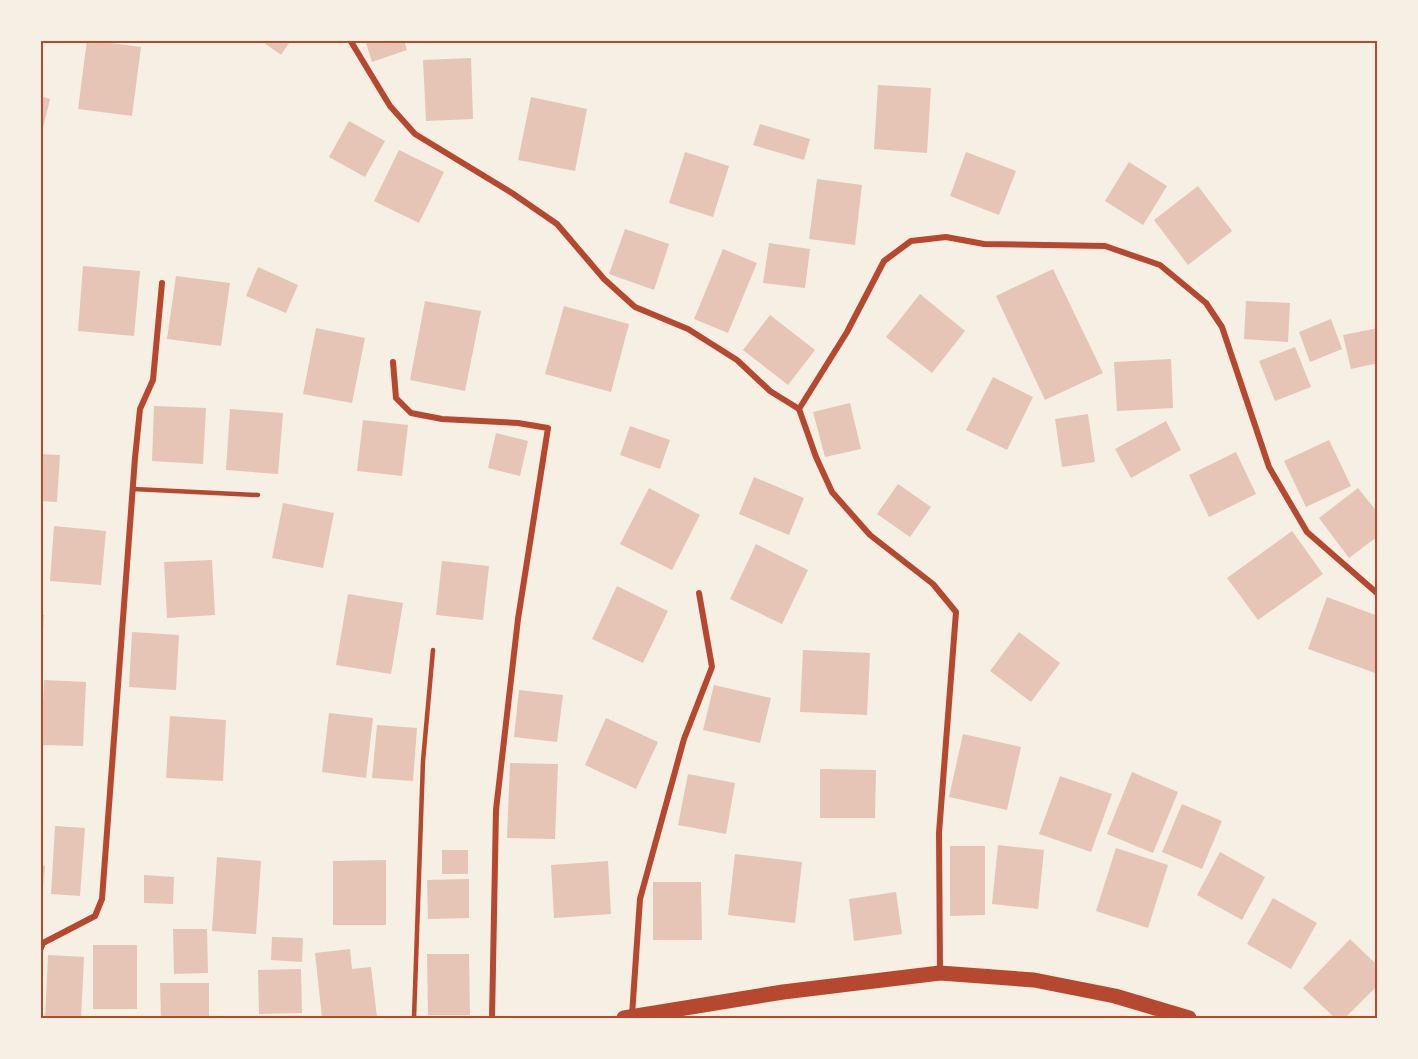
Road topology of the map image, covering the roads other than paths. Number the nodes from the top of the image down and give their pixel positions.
1 (350, 40) edge
2 (162, 283) dead end
3 (393, 362) dead end
4 (799, 409) junction
5 (133, 489) junction
6 (258, 495) dead end
7 (699, 593) dead end
8 (1377, 594) edge
9 (433, 650) dead end
10 (40, 950) edge
11 (940, 973) junction
12 (628, 1017) edge
13 (414, 1018) edge
14 (492, 1018) edge
15 (1189, 1018) edge

1 - 4 street
2 - 5 street
3 - 14 street
4 - 8 street
4 - 11 street
5 - 6 lane
5 - 10 street
7 - 12 street
9 - 13 lane
11 - 12 main road
11 - 15 main road

